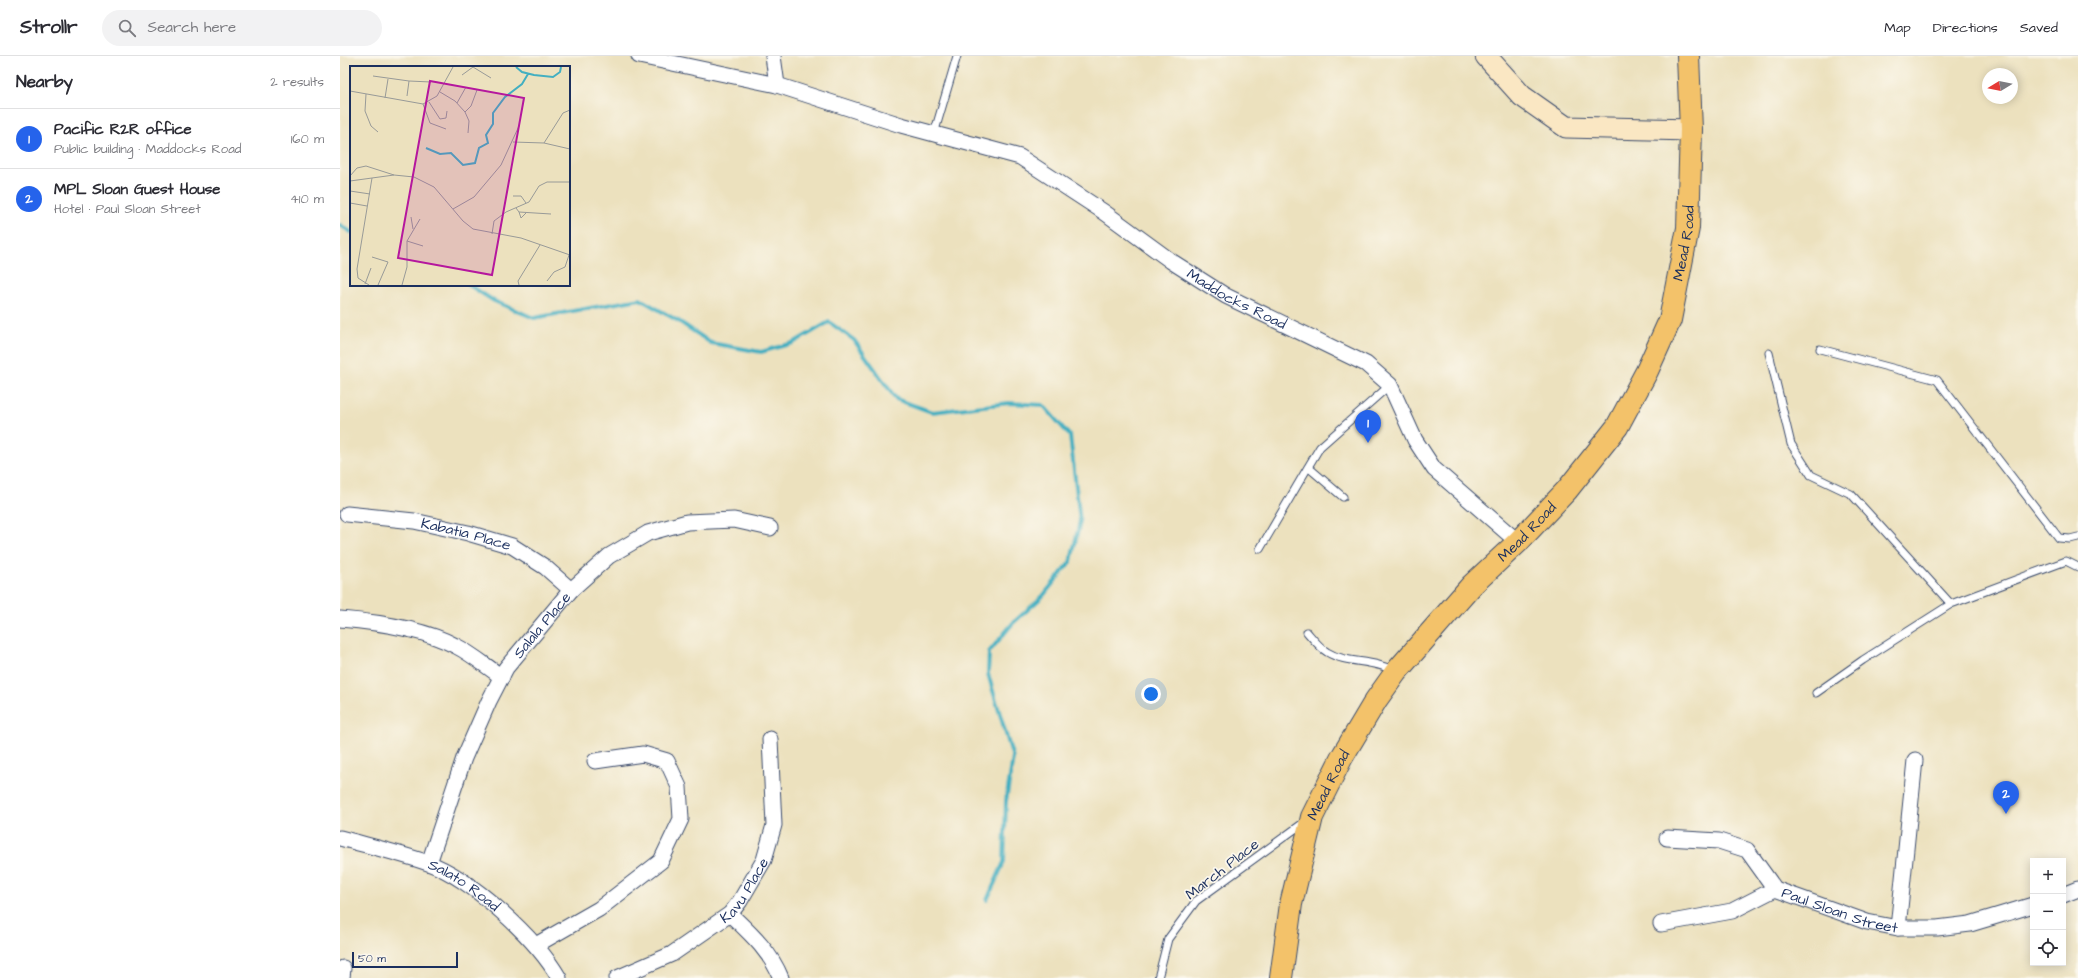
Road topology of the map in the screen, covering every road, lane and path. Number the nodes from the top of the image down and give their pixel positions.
1 (638, 56) edge
2 (773, 56) edge
3 (957, 56) edge
4 (1486, 56) edge
5 (1688, 56) edge
6 (777, 85) junction
7 (1691, 130) junction
8 (934, 134) junction
9 (1820, 349) dead end
10 (1769, 353) dead end
11 (1390, 385) junction
12 (1308, 467) junction
13 (1343, 498) dead end
14 (347, 514) dead end
15 (770, 528) dead end
16 (2078, 537) edge
17 (1518, 542) junction
18 (1260, 549) dead end
19 (2078, 567) edge
20 (571, 590) junction
21 (1952, 604) junction
22 (340, 619) edge
23 (1307, 632) dead end
24 (1396, 672) junction
25 (502, 677) junction
26 (1816, 693) dead end
27 (770, 739) dead end
28 (1916, 760) dead end
29 (595, 761) dead end
30 (1312, 817) junction
31 (340, 838) edge
32 (1667, 838) dead end
33 (429, 863) junction
34 (1775, 889) junction
35 (2078, 889) edge
36 (2066, 894) edge
37 (2030, 906) edge
38 (730, 914) junction
39 (1661, 924) dead end
40 (1898, 928) junction
41 (536, 946) junction
42 (559, 978) edge
43 (617, 978) edge
44 (781, 978) edge
45 (1158, 978) edge
46 (1281, 978) edge

1 - 6 street, Maddocks Road
2 - 6 street
3 - 8 lane
4 - 7 main road
5 - 7 main road, Mead Road
6 - 8 street, Maddocks Road
7 - 17 main road, Mead Road
8 - 11 street, Maddocks Road
9 - 16 lane
10 - 21 lane
11 - 12 lane
11 - 17 street, Maddocks Road
12 - 13 lane
12 - 18 lane
14 - 20 street, Kabatia Place
15 - 20 street, Salala Place
17 - 24 main road, Mead Road
19 - 21 lane
20 - 25 street, Salala Place
21 - 26 lane
22 - 25 street
23 - 24 lane
24 - 30 main road, Mead Road
25 - 33 street, Salala Place
27 - 38 street, Kavu Place
28 - 40 street
29 - 41 street
30 - 45 lane, March Place
30 - 46 main road, Mead Road
31 - 33 street, Salato Road
32 - 34 street, Paul Sloan Street
33 - 41 street, Salato Road
34 - 39 street
34 - 40 street, Paul Sloan Street
35 - 36 street
37 - 40 street, Paul Sloan Street
38 - 43 street, Kavu Place
38 - 44 street
41 - 42 street, Salato Road

